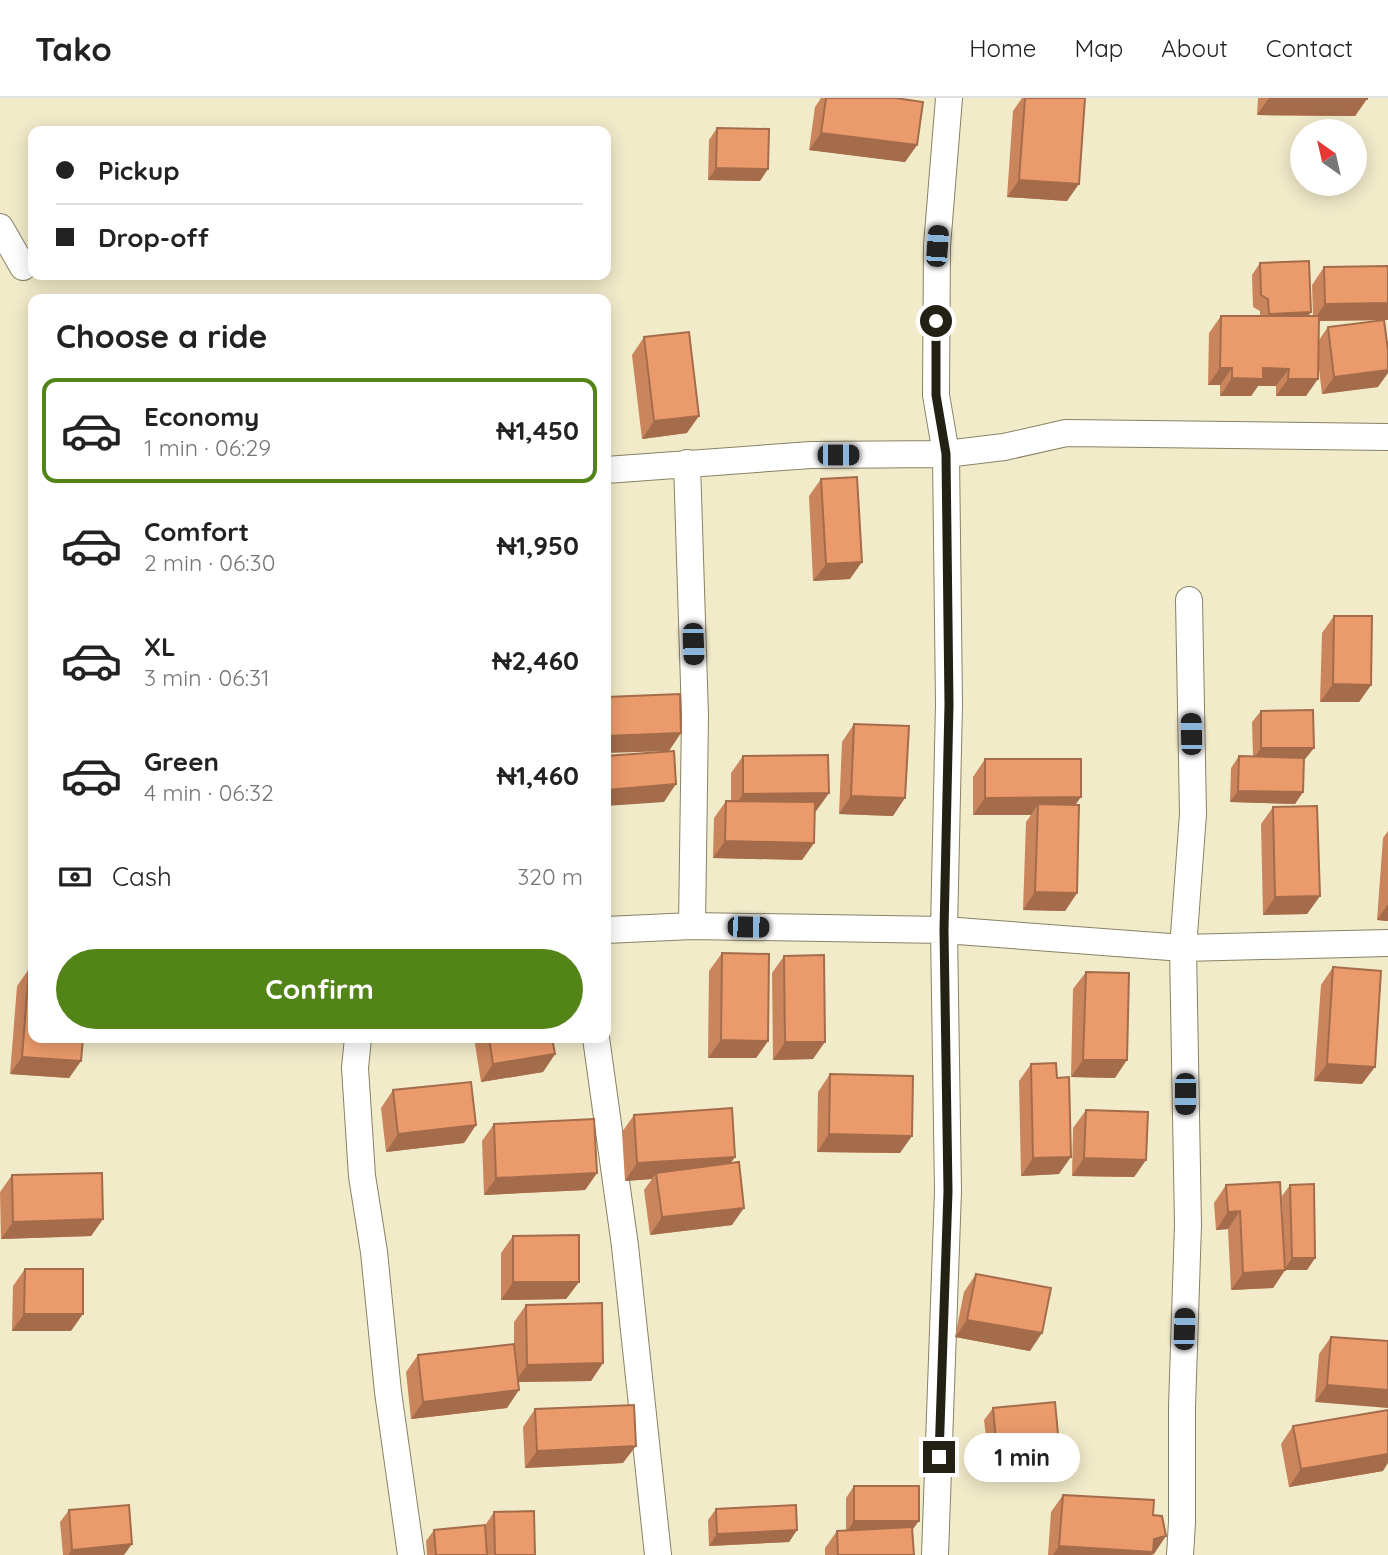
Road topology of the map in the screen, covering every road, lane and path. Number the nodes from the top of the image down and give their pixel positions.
1 (949, 98) edge
2 (0, 227) edge
3 (23, 267) dead end
4 (1388, 438) edge
5 (946, 454) junction
6 (687, 463) junction
7 (611, 470) edge
8 (1189, 600) dead end
9 (692, 926) junction
10 (611, 930) edge
11 (944, 930) junction
12 (1388, 943) edge
13 (1184, 948) junction
14 (358, 1043) edge
15 (597, 1043) edge
16 (411, 1555) edge
17 (658, 1555) edge
18 (935, 1555) edge
19 (1180, 1555) edge

1 - 5 street
2 - 3 street
4 - 5 street
5 - 6 street
5 - 11 street
6 - 7 street
6 - 9 street
8 - 13 street
9 - 10 street
9 - 11 street
11 - 13 street
11 - 18 street
12 - 13 street
13 - 19 street
14 - 16 street
15 - 17 street

